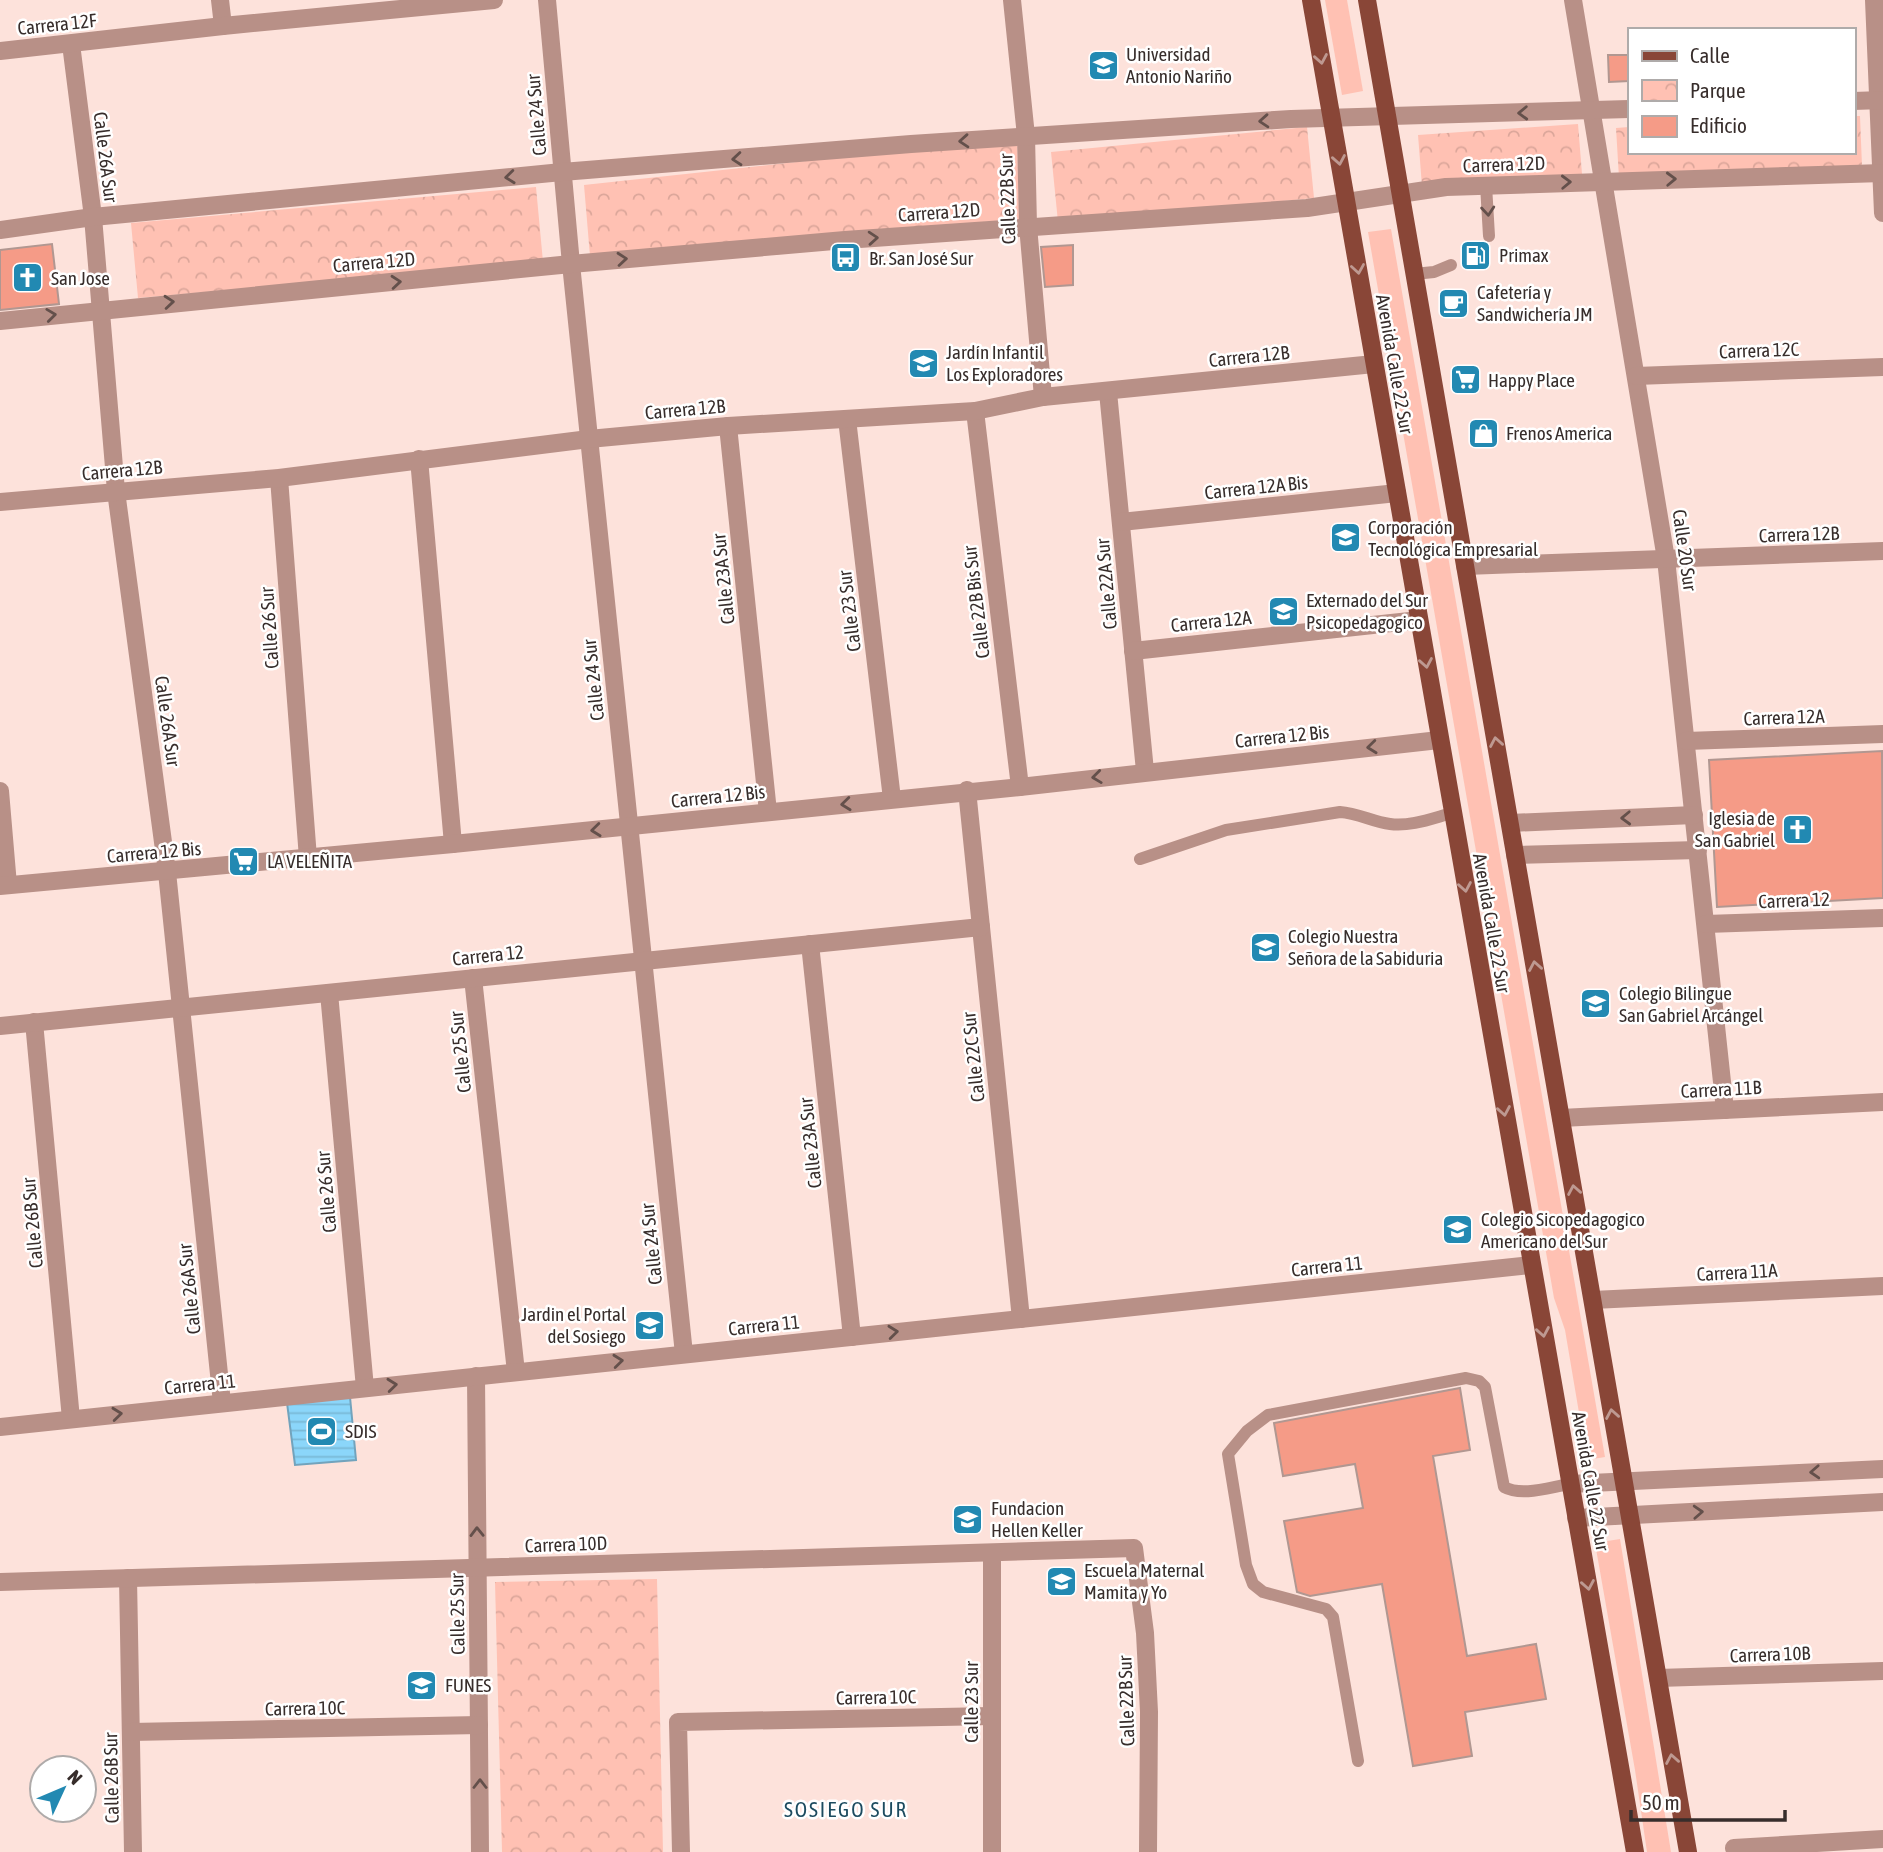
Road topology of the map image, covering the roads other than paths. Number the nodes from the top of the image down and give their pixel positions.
1 (220, 0) edge
2 (494, 0) edge
3 (547, 0) edge
4 (1012, 0) edge
5 (1311, 0) edge
6 (1367, 0) edge
7 (1573, 0) edge
8 (1874, 0) edge
9 (364, 6) edge
10 (223, 26) junction
11 (71, 44) junction
12 (0, 51) edge
13 (1881, 100) edge
14 (1855, 102) edge
15 (1628, 109) edge
16 (1592, 110) junction
17 (1388, 117) junction
18 (1332, 119) junction
19 (1026, 136) junction
20 (562, 172) junction
21 (1882, 173) edge
22 (1603, 181) junction
23 (1486, 185) junction
24 (1400, 194) junction
25 (1346, 202) junction
26 (1883, 213) edge
27 (93, 217) junction
28 (1028, 226) junction
29 (0, 230) edge
30 (1489, 236) dead end
31 (571, 264) junction
32 (1451, 265) dead end
33 (1414, 274) junction
34 (101, 309) junction
35 (0, 321) edge
36 (1374, 364) junction
37 (1883, 367) edge
38 (1636, 376) junction
39 (1108, 392) junction
40 (1043, 397) junction
41 (975, 411) junction
42 (847, 419) junction
43 (728, 426) junction
44 (589, 439) junction
45 (419, 459) junction
46 (279, 478) junction
47 (116, 491) junction
48 (1396, 493) junction
49 (0, 502) edge
50 (1121, 523) junction
51 (1883, 551) edge
52 (1666, 559) junction
53 (1465, 566) junction
54 (1419, 620) junction
55 (1133, 651) junction
56 (1883, 734) edge
57 (1439, 740) junction
58 (1686, 741) junction
59 (1144, 771) junction
60 (1020, 787) junction
61 (967, 790) junction
62 (0, 791) edge
63 (892, 799) junction
64 (768, 812) junction
65 (1452, 813) junction
66 (1694, 816) junction
67 (1510, 823) junction
68 (629, 826) junction
69 (453, 844) junction
70 (1698, 850) junction
71 (1515, 855) junction
72 (308, 858) junction
73 (1140, 859) dead end
74 (167, 872) junction
75 (4, 885) edge
76 (1883, 918) edge
77 (1706, 924) junction
78 (981, 927) junction
79 (810, 944) junction
80 (643, 961) junction
81 (473, 978) junction
82 (329, 993) junction
83 (181, 1007) junction
84 (34, 1022) junction
85 (0, 1026) edge
86 (1883, 1102) edge
87 (1725, 1110) junction
88 (1561, 1118) junction
89 (1531, 1265) junction
90 (1883, 1286) edge
91 (1593, 1300) junction
92 (1021, 1319) junction
93 (852, 1337) junction
94 (684, 1354) junction
95 (516, 1372) junction
96 (476, 1376) junction
97 (365, 1388) junction
98 (222, 1403) junction
99 (71, 1419) junction
100 (0, 1427) edge
101 (1883, 1469) edge
102 (1624, 1481) junction
103 (1570, 1484) junction
104 (1883, 1502) edge
105 (1630, 1515) junction
106 (1576, 1518) junction
107 (1134, 1548) joint
108 (992, 1553) junction
109 (478, 1568) junction
110 (128, 1578) junction
111 (0, 1582) edge
112 (1883, 1671) edge
113 (1658, 1678) junction
114 (992, 1716) junction
115 (479, 1725) junction
116 (131, 1732) junction
117 (1358, 1761) dead end
118 (1883, 1839) edge
119 (1734, 1848) dead end
120 (133, 1852) edge
121 (480, 1852) edge
122 (681, 1852) edge
123 (992, 1852) edge
124 (1148, 1852) edge
125 (1634, 1852) edge
126 (1689, 1852) edge

1 - 10 street
2 - 9 street, Carrera 12F
3 - 20 street, Calle 24 Sur
4 - 19 street, Calle 22B Sur
5 -> 18 main road, Avenida Calle 22 Sur
6 - 17 main road, Avenida Calle 22 Sur
7 - 16 street, Calle 20 Sur
8 - 13 street
9 - 10 street, Carrera 12F
10 - 11 street, Carrera 12F
11 - 12 street, Carrera 12F
11 - 27 street, Calle 26A Sur
13 - 14 street
13 - 21 street
15 - 16 street
16 -> 17 street
16 - 22 street, Calle 20 Sur
17 - 18 street
17 - 24 main road, Avenida Calle 22 Sur
18 -> 19 street
18 -> 25 main road, Avenida Calle 22 Sur
19 -> 20 street
19 - 28 street, Calle 22B Sur
20 -> 27 street
20 - 31 street, Calle 24 Sur
22 -> 21 street, Carrera 12D
21 - 26 street
23 -> 22 street, Carrera 12D
22 - 38 street, Calle 20 Sur
23 - 24 street, Carrera 12D
23 -> 30 lane
24 - 25 street, Carrera 12D
24 - 33 main road, Avenida Calle 22 Sur
25 - 28 street, Carrera 12D
25 -> 36 main road, Avenida Calle 22 Sur
27 - 29 street
27 - 34 street, Calle 26A Sur
31 -> 28 street, Carrera 12D
28 - 40 street, Calle 22B Sur
34 -> 31 street, Carrera 12D
31 - 44 street, Calle 24 Sur
32 - 33 lane
33 - 53 main road, Avenida Calle 22 Sur
35 -> 34 street, Carrera 12D
34 - 47 street, Calle 26A Sur
36 - 39 street, Carrera 12B
36 - 48 main road, Avenida Calle 22 Sur
37 - 38 street, Carrera 12C
38 - 52 street, Calle 20 Sur
39 - 40 street, Carrera 12B
39 - 50 street, Calle 22A Sur
40 - 41 street, Carrera 12B
41 - 42 street, Carrera 12B
41 - 60 street, Calle 22B Bis Sur
42 - 43 street, Carrera 12B
42 - 63 street, Calle 23 Sur
43 - 44 street, Carrera 12B
43 - 64 street, Calle 23A Sur
44 - 45 street, Carrera 12B
44 - 68 street, Calle 24 Sur
45 - 46 street, Carrera 12B
45 - 69 street
46 - 47 street, Carrera 12B
46 - 72 street, Calle 26 Sur
47 - 49 street, Carrera 12B
47 - 74 street, Calle 26A Sur
48 - 50 street, Carrera 12A Bis
48 - 54 main road, Avenida Calle 22 Sur
50 - 55 street, Calle 22A Sur
51 - 52 street, Carrera 12B
52 - 53 street, Carrera 12B
52 - 58 street, Calle 20 Sur
67 -> 53 main road, Avenida Calle 22 Sur
54 - 55 street, Carrera 12A
54 -> 57 main road, Avenida Calle 22 Sur
55 - 59 street, Calle 22A Sur
56 - 58 street, Carrera 12A
57 -> 59 street, Carrera 12 Bis
57 - 65 main road, Avenida Calle 22 Sur
58 - 66 street, Calle 20 Sur
59 -> 60 street, Carrera 12 Bis
60 - 61 street, Carrera 12 Bis
61 - 63 street, Carrera 12 Bis
61 - 78 street, Calle 22C Sur
62 - 75 street
63 -> 64 street, Carrera 12 Bis
64 - 68 street, Carrera 12 Bis
65 - 73 lane
65 -> 89 main road, Avenida Calle 22 Sur
66 -> 67 street
66 - 70 street, Calle 20 Sur
67 - 71 main road, Avenida Calle 22 Sur
68 -> 69 street, Carrera 12 Bis
68 - 80 street, Calle 24 Sur
69 - 72 street, Carrera 12 Bis
70 - 71 street
70 - 77 street, Calle 20 Sur
88 -> 71 main road, Avenida Calle 22 Sur
72 - 74 street, Carrera 12 Bis
74 - 75 street, Carrera 12 Bis
74 - 83 street, Calle 26A Sur
76 - 77 street, Carrera 12
77 - 87 street, Calle 20 Sur
78 - 79 street, Carrera 12
78 - 92 street, Calle 22C Sur
79 - 80 street, Carrera 12
79 - 93 street, Calle 23A Sur
80 - 81 street, Carrera 12
80 - 94 street, Calle 24 Sur
81 - 82 street, Carrera 12
81 - 95 street, Calle 25 Sur
82 - 83 street, Carrera 12
82 - 97 street, Calle 26 Sur
83 - 84 street, Carrera 12
83 - 98 street, Calle 26A Sur
84 - 85 street, Carrera 12
84 - 99 street, Calle 26B Sur
86 - 87 street, Carrera 11B
87 - 88 street, Carrera 11B
91 -> 88 main road, Avenida Calle 22 Sur
89 - 92 street, Carrera 11
89 -> 103 main road, Avenida Calle 22 Sur
90 - 91 street, Carrera 11A
102 -> 91 main road, Avenida Calle 22 Sur
93 -> 92 street, Carrera 11
93 - 94 street, Carrera 11
95 -> 94 street, Carrera 11
95 - 96 street, Carrera 11
97 -> 96 street, Carrera 11
109 -> 96 street, Calle 25 Sur
97 - 98 street, Carrera 11
99 -> 98 street, Carrera 11
99 - 100 street, Carrera 11
101 -> 102 street
102 - 103 street
102 - 105 main road, Avenida Calle 22 Sur
103 - 106 main road, Avenida Calle 22 Sur
103 - 117 lane
105 -> 104 street
105 - 106 street
105 - 113 main road, Avenida Calle 22 Sur
106 -> 125 main road, Avenida Calle 22 Sur
107 - 108 street, Carrera 10D
107 - 124 street, Calle 22B Sur
108 - 109 street, Carrera 10D
108 - 114 street, Calle 23 Sur
109 - 110 street, Carrera 10D
109 - 115 street, Calle 25 Sur
110 - 111 street, Carrera 10D
110 - 116 street, Calle 26B Sur
112 - 113 street, Carrera 10B
126 -> 113 main road, Avenida Calle 22 Sur
114 - 122 street, Carrera 10C
114 - 123 street, Calle 23 Sur
115 - 116 street, Carrera 10C
121 -> 115 street, Calle 25 Sur
116 - 120 street, Calle 26B Sur
118 - 119 street

